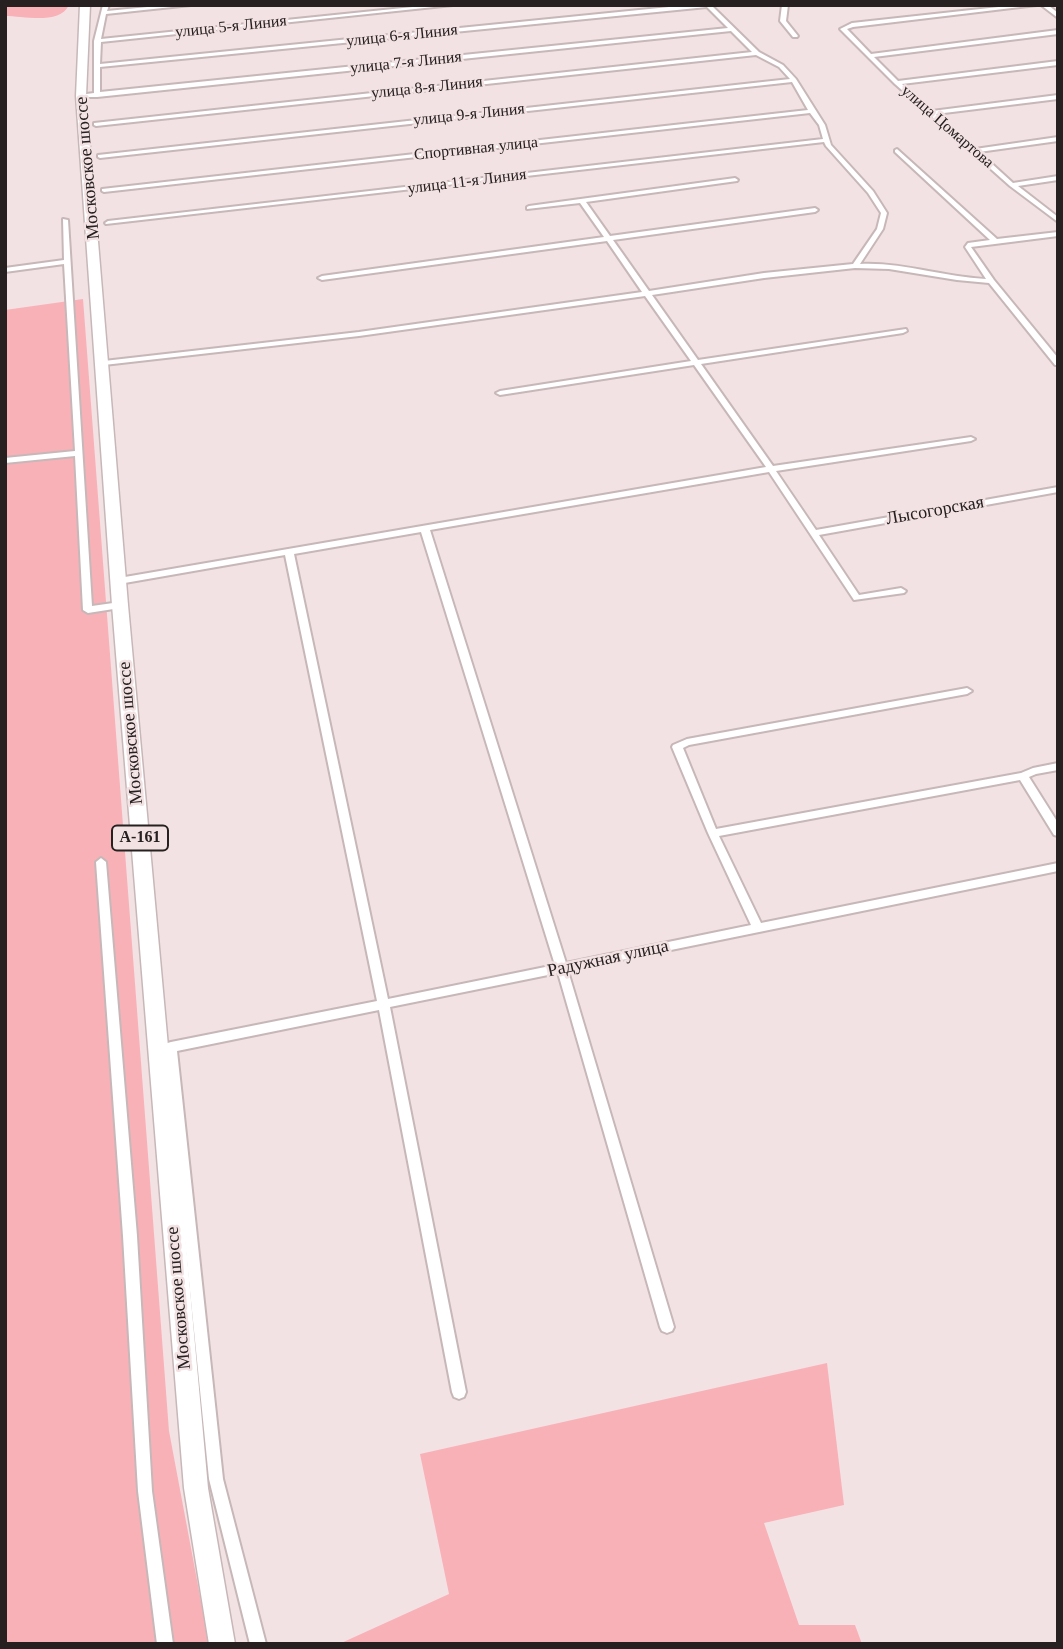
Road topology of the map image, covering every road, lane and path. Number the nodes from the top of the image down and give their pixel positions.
1 (85, 5) edge
2 (93, 5) edge
3 (106, 5) edge
4 (188, 5) edge
5 (450, 5) edge
6 (708, 5) edge
7 (785, 5) edge
8 (1034, 5) edge
9 (1044, 5) edge
10 (103, 13) junction
11 (1058, 16) edge
12 (731, 29) junction
13 (1058, 32) edge
14 (89, 35) junction
15 (795, 36) dead end
16 (757, 53) junction
17 (869, 56) junction
18 (1058, 63) edge
19 (97, 66) junction
20 (794, 79) junction
21 (897, 83) junction
22 (89, 95) junction
23 (1058, 97) edge
24 (811, 111) junction
25 (932, 113) junction
26 (96, 124) dead end
27 (1058, 139) edge
28 (827, 140) junction
29 (897, 151) dead end
30 (974, 151) junction
31 (100, 156) dead end
32 (1058, 178) edge
33 (735, 180) dead end
34 (1012, 185) junction
35 (104, 190) dead end
36 (582, 201) junction
37 (529, 208) dead end
38 (815, 210) dead end
39 (65, 220) dead end
40 (1058, 220) edge
41 (108, 223) dead end
42 (1058, 234) edge
43 (608, 237) junction
44 (995, 241) junction
45 (67, 262) junction
46 (855, 265) junction
47 (5, 270) edge
48 (323, 278) dead end
49 (991, 281) junction
50 (646, 293) junction
51 (903, 331) dead end
52 (104, 363) junction
53 (1058, 363) edge
54 (697, 364) junction
55 (500, 393) dead end
56 (971, 439) dead end
57 (78, 453) junction
58 (5, 461) edge
59 (771, 469) junction
60 (1058, 489) edge
61 (425, 529) junction
62 (813, 533) junction
63 (289, 552) junction
64 (119, 581) junction
65 (901, 591) dead end
66 (120, 605) junction
67 (967, 691) dead end
68 (1058, 766) edge
69 (1023, 776) junction
70 (1058, 832) edge
71 (713, 833) junction
72 (101, 862) dead end
73 (1058, 867) edge
74 (758, 929) junction
75 (562, 969) junction
76 (384, 1005) junction
77 (164, 1049) junction
78 (667, 1327) dead end
79 (459, 1392) dead end
80 (165, 1644) edge
81 (222, 1644) edge
82 (258, 1644) edge

1 - 14 highway, А-161
2 - 14 highway, А-161
3 - 10 street
4 - 10 street
5 - 14 street, улица 5-я Линия
6 - 12 street
6 - 19 street, улица 6-я Линия
7 - 15 street
8 - 17 street, улица Цомартова
9 - 11 street
10 - 14 street
12 - 16 street
12 - 22 street, улица 7-я Линия
13 - 17 street
14 - 19 street
14 - 22 highway, Московское шоссе / А-161
16 - 20 street
16 - 26 street, улица 8-я Линия
17 - 21 street, улица Цомартова
18 - 21 street
19 - 22 street
20 - 24 street
20 - 31 street, улица 9-я Линия
21 - 25 street, улица Цомартова
22 - 52 highway, Московское шоссе / А-161
23 - 25 street
24 - 28 street
24 - 35 street, Спортивная улица
25 - 30 street, улица Цомартова
27 - 30 street
28 - 41 street, улица 11-я Линия
28 - 46 street
29 - 44 street
30 - 34 street, улица Цомартова
32 - 34 street
33 - 36 street
34 - 40 street, улица Цомартова
36 - 37 street
36 - 43 street
38 - 43 street
39 - 45 street
42 - 44 street
43 - 48 street
43 - 50 street
44 - 49 street
45 - 47 street
45 - 57 street
46 - 49 street
46 - 50 street
49 - 53 street
50 - 52 street
50 - 54 street
51 - 54 street
52 - 64 highway, Московское шоссе / А-161
54 - 55 street
54 - 59 street
56 - 59 street
57 - 58 street
57 - 66 street
59 - 61 street
59 - 62 street
60 - 62 street, Лысогорская
61 - 63 street
61 - 75 street
62 - 65 street
63 - 64 street
63 - 76 street
64 - 66 highway, Московское шоссе / А-161
66 - 77 highway, Московское шоссе / А-161
67 - 71 street
68 - 69 street
69 - 70 street
69 - 71 street
71 - 74 street
72 - 80 street
73 - 74 street, Радужная улица
74 - 75 street, Радужная улица
75 - 76 street, Радужная улица
75 - 78 street
76 - 77 street, Радужная улица
76 - 79 street
77 - 81 highway, Московское шоссе / А-161
77 - 82 street

